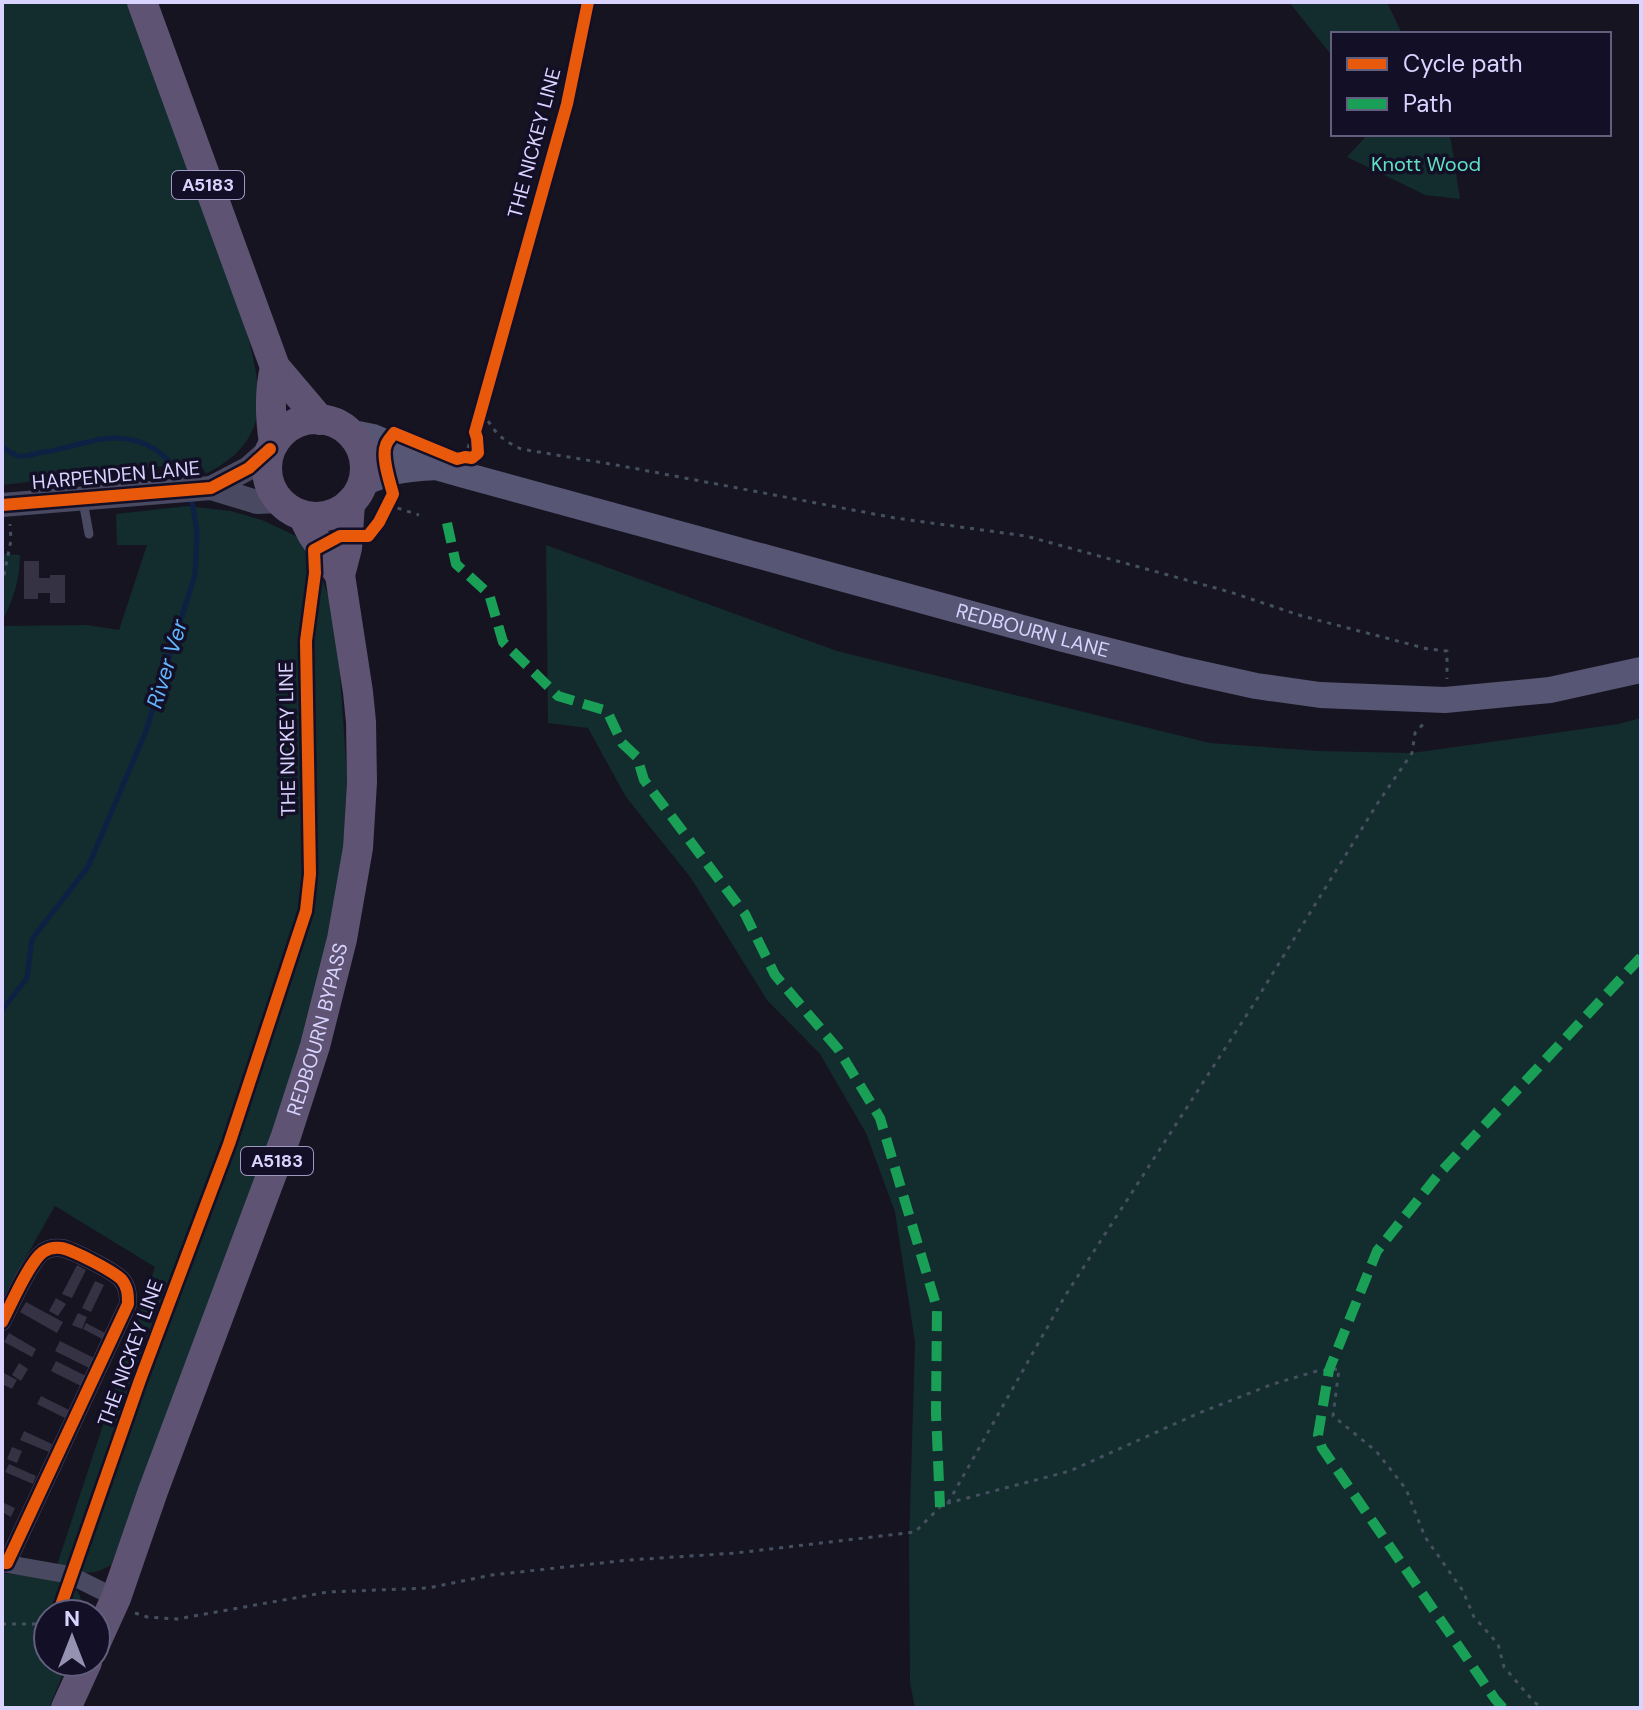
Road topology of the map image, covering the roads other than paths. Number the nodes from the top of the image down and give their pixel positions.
1 (142, 2) edge
2 (275, 367) junction
3 (320, 420) junction
4 (348, 432) junction
5 (272, 446) junction
6 (454, 471) junction
7 (367, 486) junction
8 (202, 489) junction
9 (82, 498) junction
10 (6, 504) edge
11 (291, 508) junction
12 (89, 534) dead end
13 (340, 575) junction
14 (1641, 670) edge
15 (2, 1322) edge
16 (4, 1563) edge
17 (116, 1598) junction
18 (112, 1607) edge
19 (80, 1678) edge
20 (66, 1708) edge

1 - 2 main road, A5183
2 - 3 main road, A5183
2 - 5 main road, A5183
3 - 4 main road
3 - 5 main road
4 - 6 main road, REDBOURN LANE
4 - 7 main road
5 - 8 street, HARPENDEN LANE
5 - 11 main road
6 - 7 main road, REDBOURN LANE
6 - 14 main road, REDBOURN LANE
7 - 11 main road
7 - 13 main road, REDBOURN BYPASS / A5183
8 - 9 street, HARPENDEN LANE
8 - 11 street, HARPENDEN LANE
9 - 10 street, HARPENDEN LANE
9 - 12 lane
11 - 13 main road, REDBOURN BYPASS / A5183
13 - 17 main road, REDBOURN BYPASS / A5183
15 - 16 street
16 - 17 street
17 - 18 main road, REDBOURN BYPASS / A5183
19 - 20 main road

